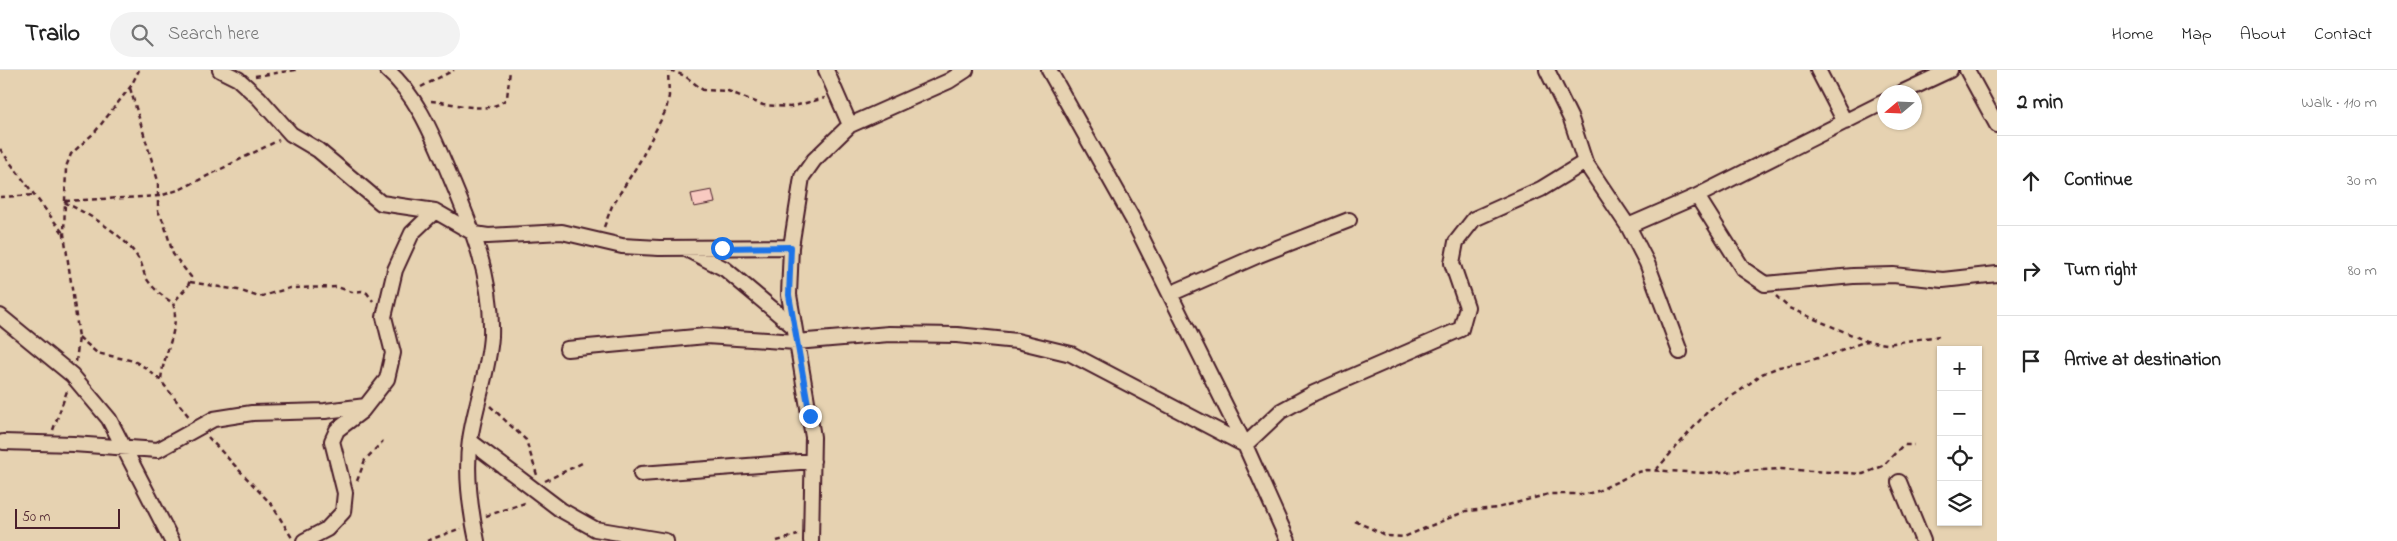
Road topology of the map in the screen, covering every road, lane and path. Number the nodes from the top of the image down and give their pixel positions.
1 (139, 70) edge
2 (220, 70) edge
3 (296, 70) edge
4 (387, 70) edge
5 (454, 70) edge
6 (510, 70) edge
7 (669, 70) edge
8 (826, 70) edge
9 (966, 70) edge
10 (1049, 70) edge
11 (1547, 70) edge
12 (1818, 70) edge
13 (1950, 70) edge
14 (1968, 70) edge
15 (238, 79) junction
16 (1918, 85) edge
17 (130, 88) junction
18 (836, 96) junction
19 (411, 97) junction
20 (1877, 106) edge
21 (1844, 122) junction
22 (850, 125) junction
23 (1997, 125) edge
24 (291, 134) junction
25 (0, 149) edge
26 (1585, 162) junction
27 (36, 194) junction
28 (1697, 196) junction
29 (0, 197) edge
30 (157, 197) junction
31 (64, 201) junction
32 (434, 211) junction
33 (1349, 220) dead end
34 (1628, 226) junction
35 (64, 234) junction
36 (475, 234) junction
37 (598, 240) junction
38 (791, 247) junction
39 (687, 249) junction
40 (1997, 274) edge
41 (190, 282) junction
42 (1765, 284) junction
43 (1170, 294) junction
44 (173, 303) junction
45 (0, 316) edge
46 (384, 316) junction
47 (794, 327) junction
48 (1939, 336) dead end
49 (79, 337) junction
50 (1866, 341) junction
51 (796, 342) junction
52 (567, 349) dead end
53 (1680, 352) dead end
54 (72, 375) junction
55 (161, 381) junction
56 (478, 397) junction
57 (366, 406) junction
58 (198, 427) junction
59 (470, 441) junction
60 (2, 442) dead end
61 (49, 444) junction
62 (1914, 444) dead end
63 (1245, 445) junction
64 (125, 448) junction
65 (813, 461) junction
66 (582, 463) dead end
67 (1656, 470) junction
68 (641, 474) dead end
69 (1898, 482) dead end
70 (542, 491) junction
71 (473, 521) junction
72 (1355, 521) dead end
73 (811, 536) edge
74 (172, 541) edge
75 (294, 541) edge
76 (304, 541) edge
77 (427, 541) edge
78 (477, 541) edge
79 (666, 541) edge
80 (777, 541) edge
81 (1288, 541) edge
82 (1924, 541) edge

1 - 17 path
2 - 15 street
3 - 15 path
4 - 19 street
5 - 19 path
6 - 19 path
7 - 18 path
7 - 37 path
8 - 18 street
9 - 22 street
10 - 43 street
11 - 26 street
12 - 21 street
13 - 16 street
14 - 23 street
15 - 24 street
17 - 30 path
17 - 31 path
18 - 22 street
19 - 36 street
20 - 21 street
21 - 28 street
22 - 38 street
24 - 30 path
24 - 32 street
25 - 27 path
26 - 34 street
26 - 63 street
27 - 29 path
27 - 35 path
28 - 34 street
28 - 42 street
30 - 31 path
30 - 41 path
31 - 35 path
31 - 44 path
32 - 36 street
32 - 46 street
33 - 43 street
34 - 53 street
35 - 49 path
36 - 37 street
36 - 56 street
37 - 39 street
38 - 39 street
38 - 47 street
39 - 47 street
40 - 42 street
41 - 44 path
41 - 46 path
42 - 50 path
43 - 63 street
44 - 55 path
45 - 54 street
46 - 57 street
47 - 51 street
48 - 50 path
49 - 54 path
49 - 55 path
50 - 67 path
51 - 52 street
51 - 63 street
51 - 65 street
54 - 61 path
54 - 64 street
55 - 58 path
56 - 59 street
56 - 70 path
57 - 58 street
57 - 76 street
58 - 64 street
58 - 75 path
59 - 70 street
59 - 71 street
60 - 61 street
61 - 64 street
62 - 67 path
63 - 81 street
64 - 74 street
65 - 68 street
65 - 73 street
66 - 70 path
67 - 72 path
69 - 82 street
70 - 71 path
70 - 79 street
71 - 77 path
71 - 78 street
73 - 80 path

